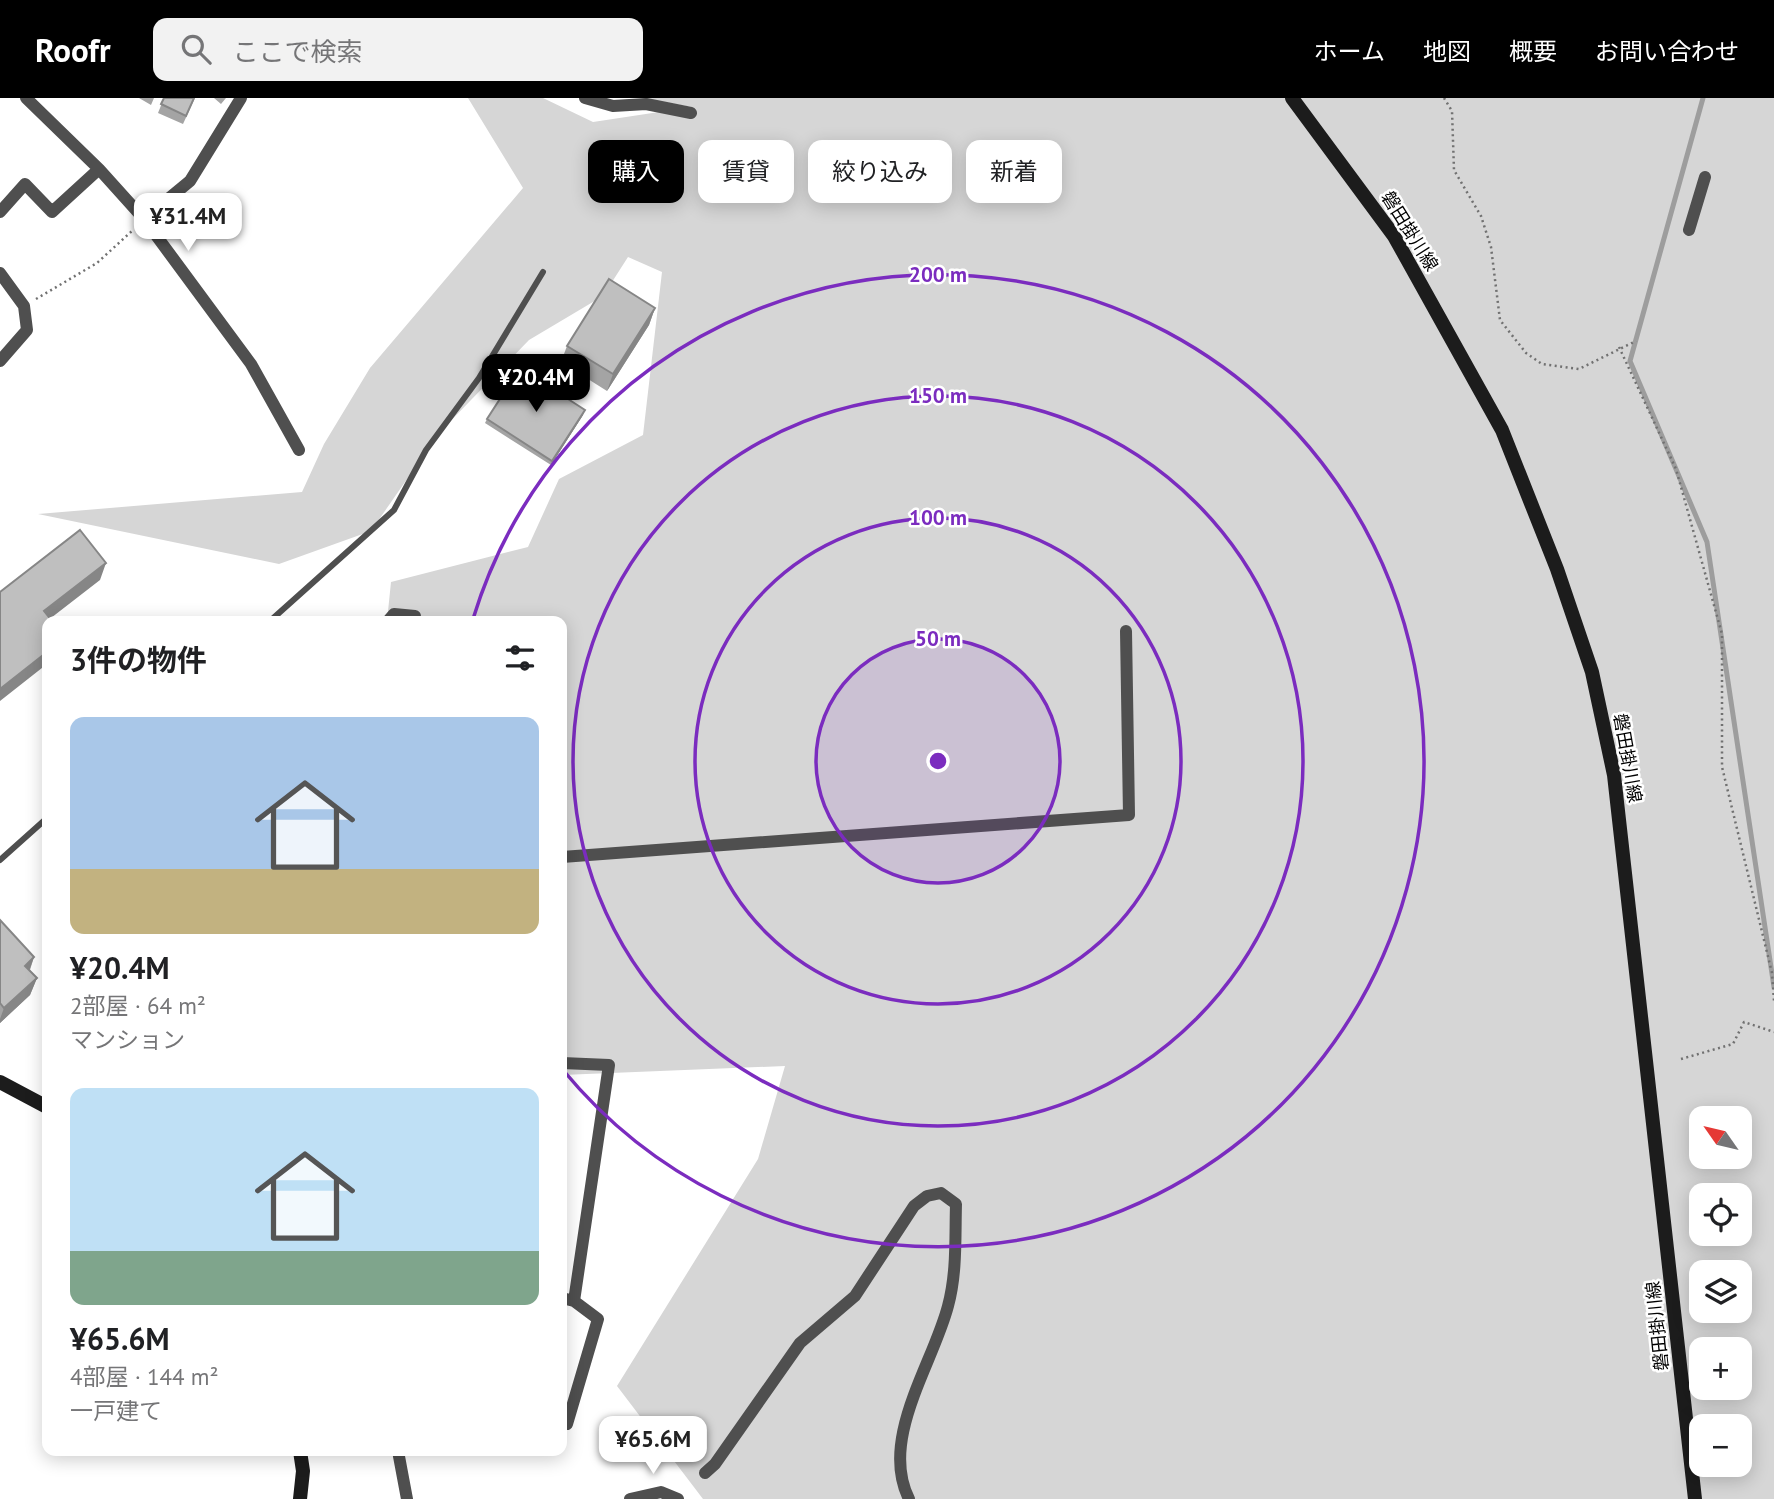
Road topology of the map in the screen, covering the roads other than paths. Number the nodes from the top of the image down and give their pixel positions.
1 (26, 98) edge
2 (241, 98) edge
3 (585, 98) edge
4 (1292, 98) edge
5 (691, 113) dead end
6 (99, 169) junction
7 (1705, 177) dead end
8 (0, 212) edge
9 (144, 219) junction
10 (1689, 230) dead end
11 (543, 272) dead end
12 (0, 273) edge
13 (0, 360) edge
14 (299, 450) dead end
15 (276, 616) edge
16 (392, 616) edge
17 (415, 616) dead end
18 (1126, 631) dead end
19 (42, 822) edge
20 (567, 857) edge
21 (0, 860) edge
22 (567, 1063) edge
23 (0, 1082) edge
24 (42, 1104) edge
25 (568, 1300) edge
26 (567, 1424) edge
27 (301, 1456) edge
28 (399, 1456) edge
29 (705, 1473) dead end
30 (676, 1498) edge
31 (300, 1499) edge
32 (407, 1499) edge
33 (630, 1499) edge
34 (909, 1499) edge
35 (1695, 1499) edge

1 - 6 street
2 - 9 street
3 - 5 street
4 - 35 main road, 磐田掛川線
6 - 8 street
6 - 9 street
7 - 10 street
9 - 14 street
11 - 15 lane
12 - 13 street
16 - 17 street
18 - 20 street
19 - 21 lane
22 - 25 street
23 - 24 main road
25 - 26 street
27 - 31 main road
28 - 32 street
29 - 34 street
30 - 33 street

